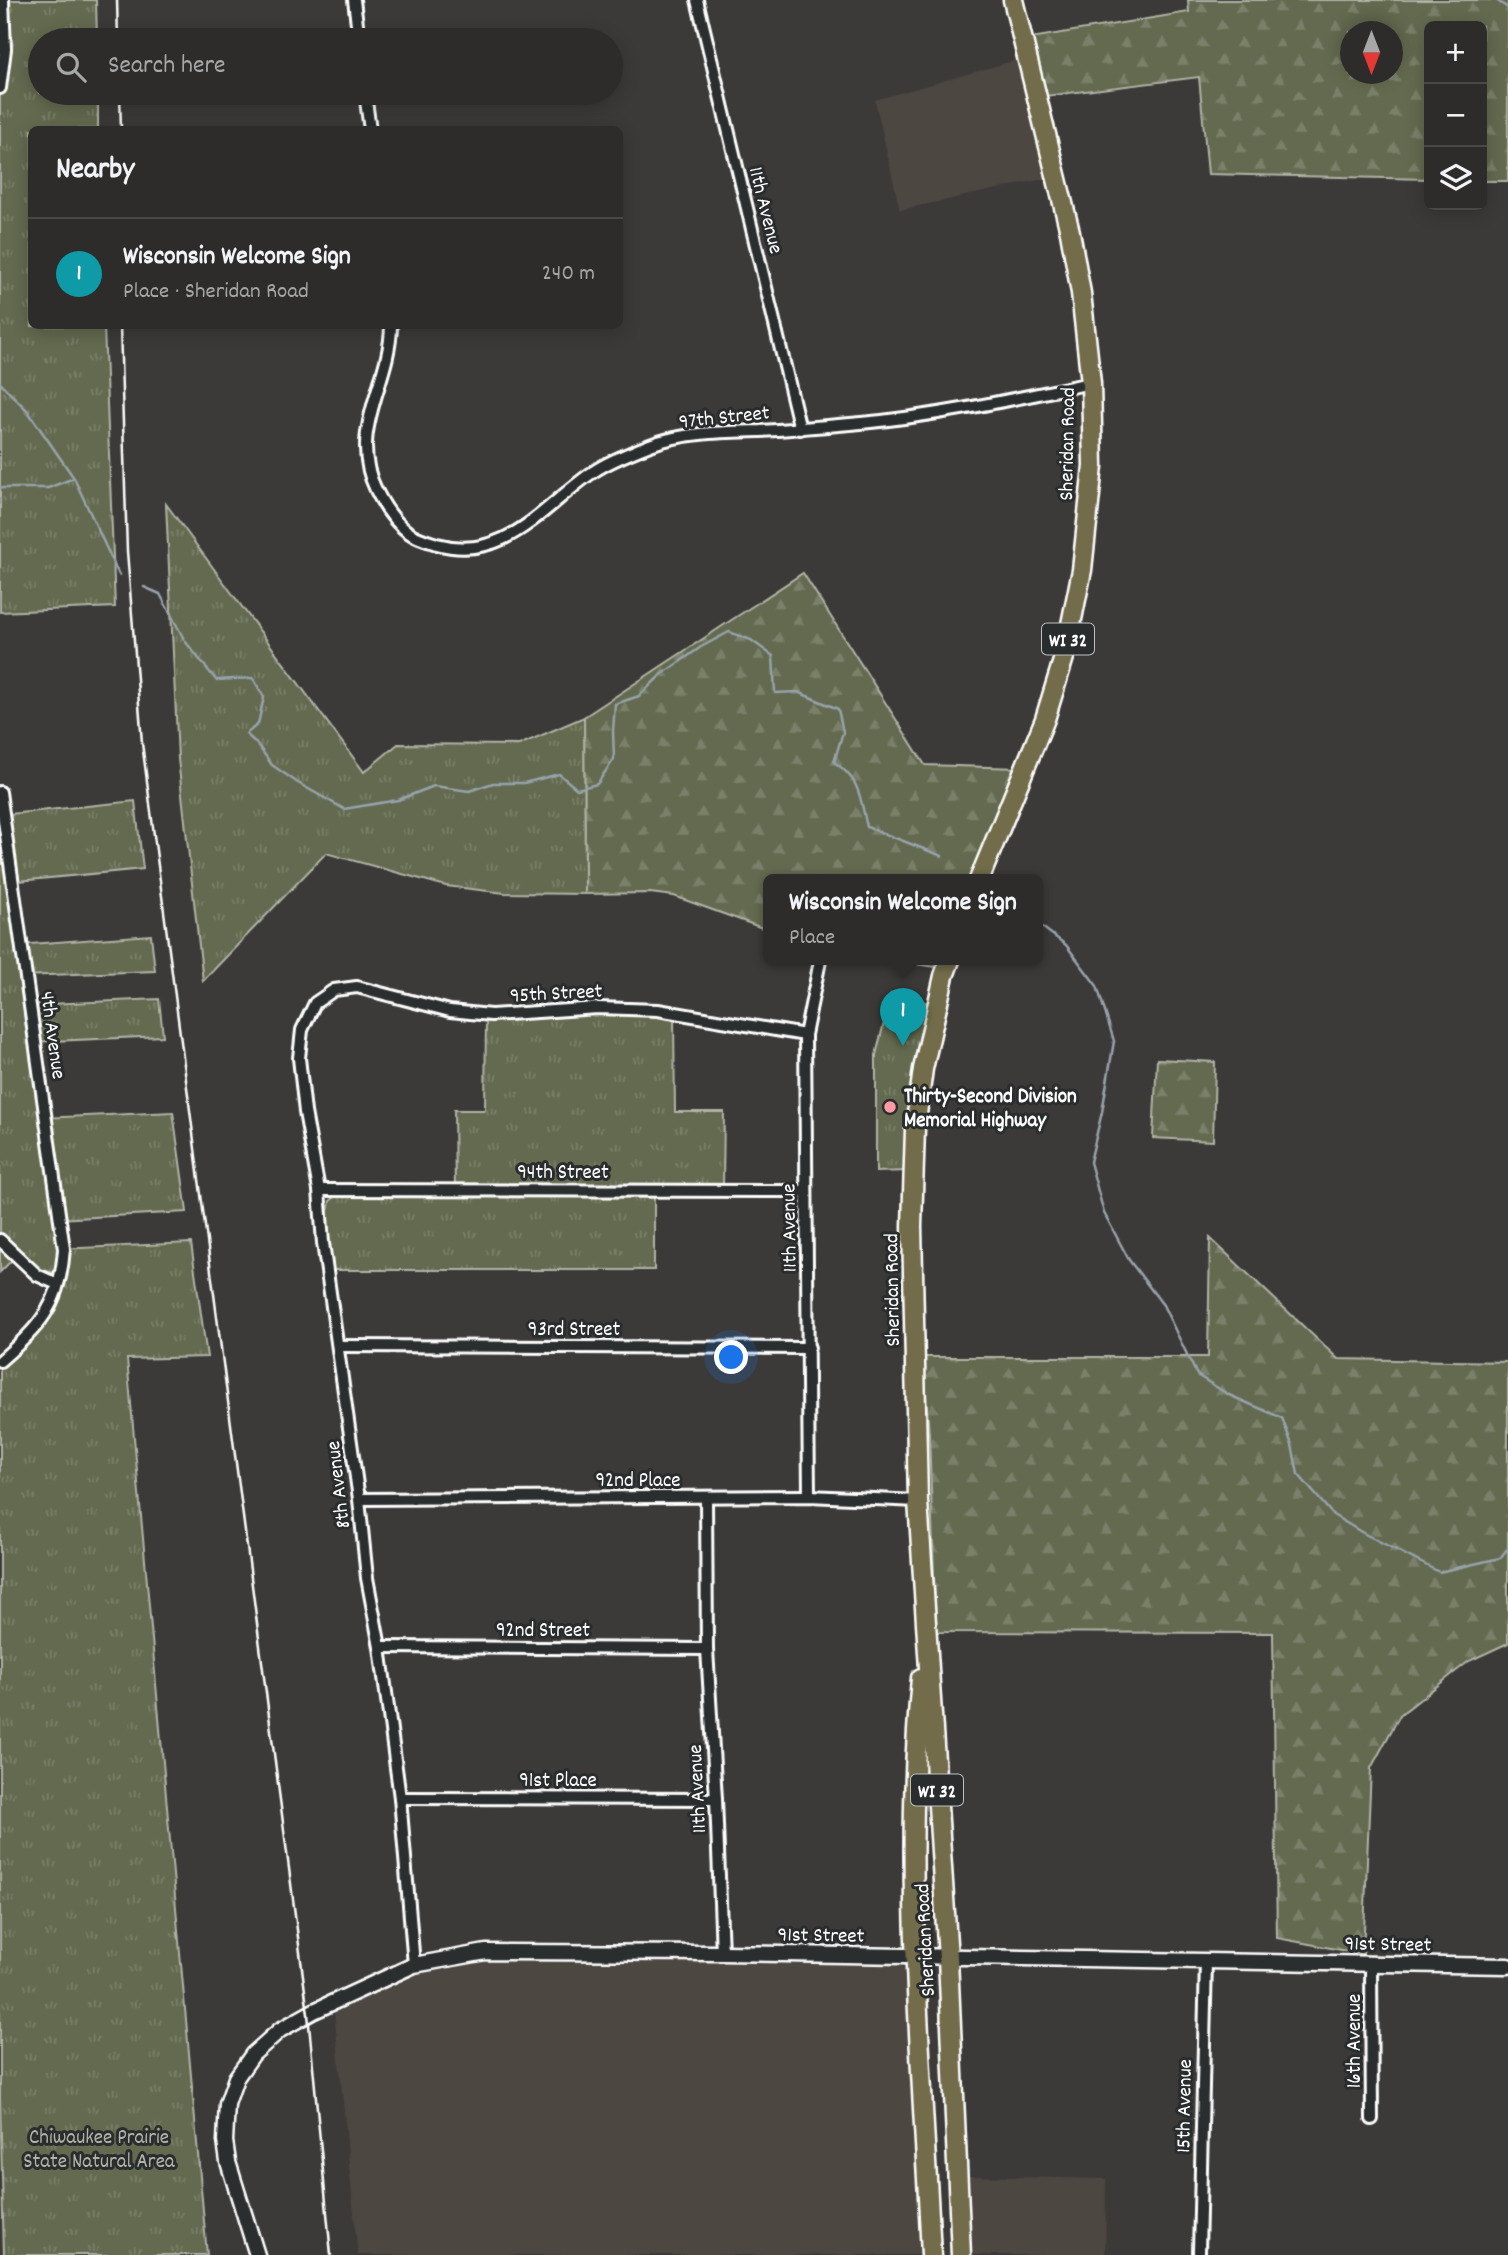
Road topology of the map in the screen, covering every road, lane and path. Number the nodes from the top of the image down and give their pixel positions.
1 (3, 0) edge
2 (354, 0) edge
3 (696, 0) edge
4 (1013, 0) edge
5 (358, 28) edge
6 (0, 88) edge
7 (367, 105) edge
8 (369, 126) edge
9 (390, 329) edge
10 (1091, 383) junction
11 (800, 429) junction
12 (0, 792) edge
13 (981, 874) edge
14 (819, 965) edge
15 (948, 965) edge
16 (315, 1003) joint
17 (805, 1035) junction
18 (319, 1190) junction
19 (806, 1191) junction
20 (0, 1240) edge
21 (57, 1284) junction
22 (339, 1346) junction
23 (808, 1348) junction
24 (0, 1362) edge
25 (809, 1496) junction
26 (706, 1498) junction
27 (359, 1499) junction
28 (918, 1501) junction
29 (926, 1623) junction
30 (380, 1647) junction
31 (707, 1648) junction
32 (400, 1798) junction
33 (716, 1799) junction
34 (722, 1953) junction
35 (916, 1957) junction
36 (948, 1958) junction
37 (1206, 1961) junction
38 (1371, 1964) junction
39 (414, 1965) junction
40 (1508, 1966) edge
41 (1372, 2119) dead end
42 (1199, 2252) dead end
43 (257, 2255) edge
44 (931, 2255) edge
45 (961, 2255) edge

1 - 6 street
2 - 5 street
3 - 11 street, 11th Avenue
4 - 10 main road, Sheridan Road / WI 32
7 - 8 street
9 - 11 street, 97th Street
10 - 11 street, 97th Street
10 - 13 main road, Sheridan Road / WI 32
12 - 21 street, 4th Avenue
14 - 17 street, 11th Avenue
15 - 28 main road, Sheridan Road / WI 32
16 - 17 street, 95th Street
16 - 18 street, 8th Avenue
17 - 19 street, 11th Avenue
18 - 19 street, 94th Street
18 - 22 street, 8th Avenue
19 - 23 street, 11th Avenue
20 - 21 street
21 - 24 street
22 - 23 street, 93rd Street
22 - 27 street, 8th Avenue
23 - 25 street, 11th Avenue
25 - 26 street, 92nd Place
25 - 28 street, 92nd Place
26 - 27 street, 92nd Place
26 - 31 street, 11th Avenue
27 - 30 street, 8th Avenue
28 - 29 main road, Sheridan Road / WI 32
29 - 35 main road, Sheridan Road / WI 32
29 - 36 main road, Sheridan Road / WI 32
30 - 31 street, 92nd Street
30 - 32 street, 8th Avenue
31 - 33 street, 11th Avenue
32 - 33 street, 91st Place
32 - 39 street, 8th Avenue
33 - 34 street, 11th Avenue
34 - 35 street, 91st Street
34 - 39 street, 91st Street
35 - 36 street, 91st Street
35 - 44 main road, Sheridan Road / WI 32
36 - 37 street, 91st Street
36 - 45 main road, Sheridan Road / WI 32
37 - 38 street, 91st Street
37 - 42 street, 15th Avenue
38 - 40 street, 91st Street
38 - 41 street, 16th Avenue
39 - 43 street, 91st Street

